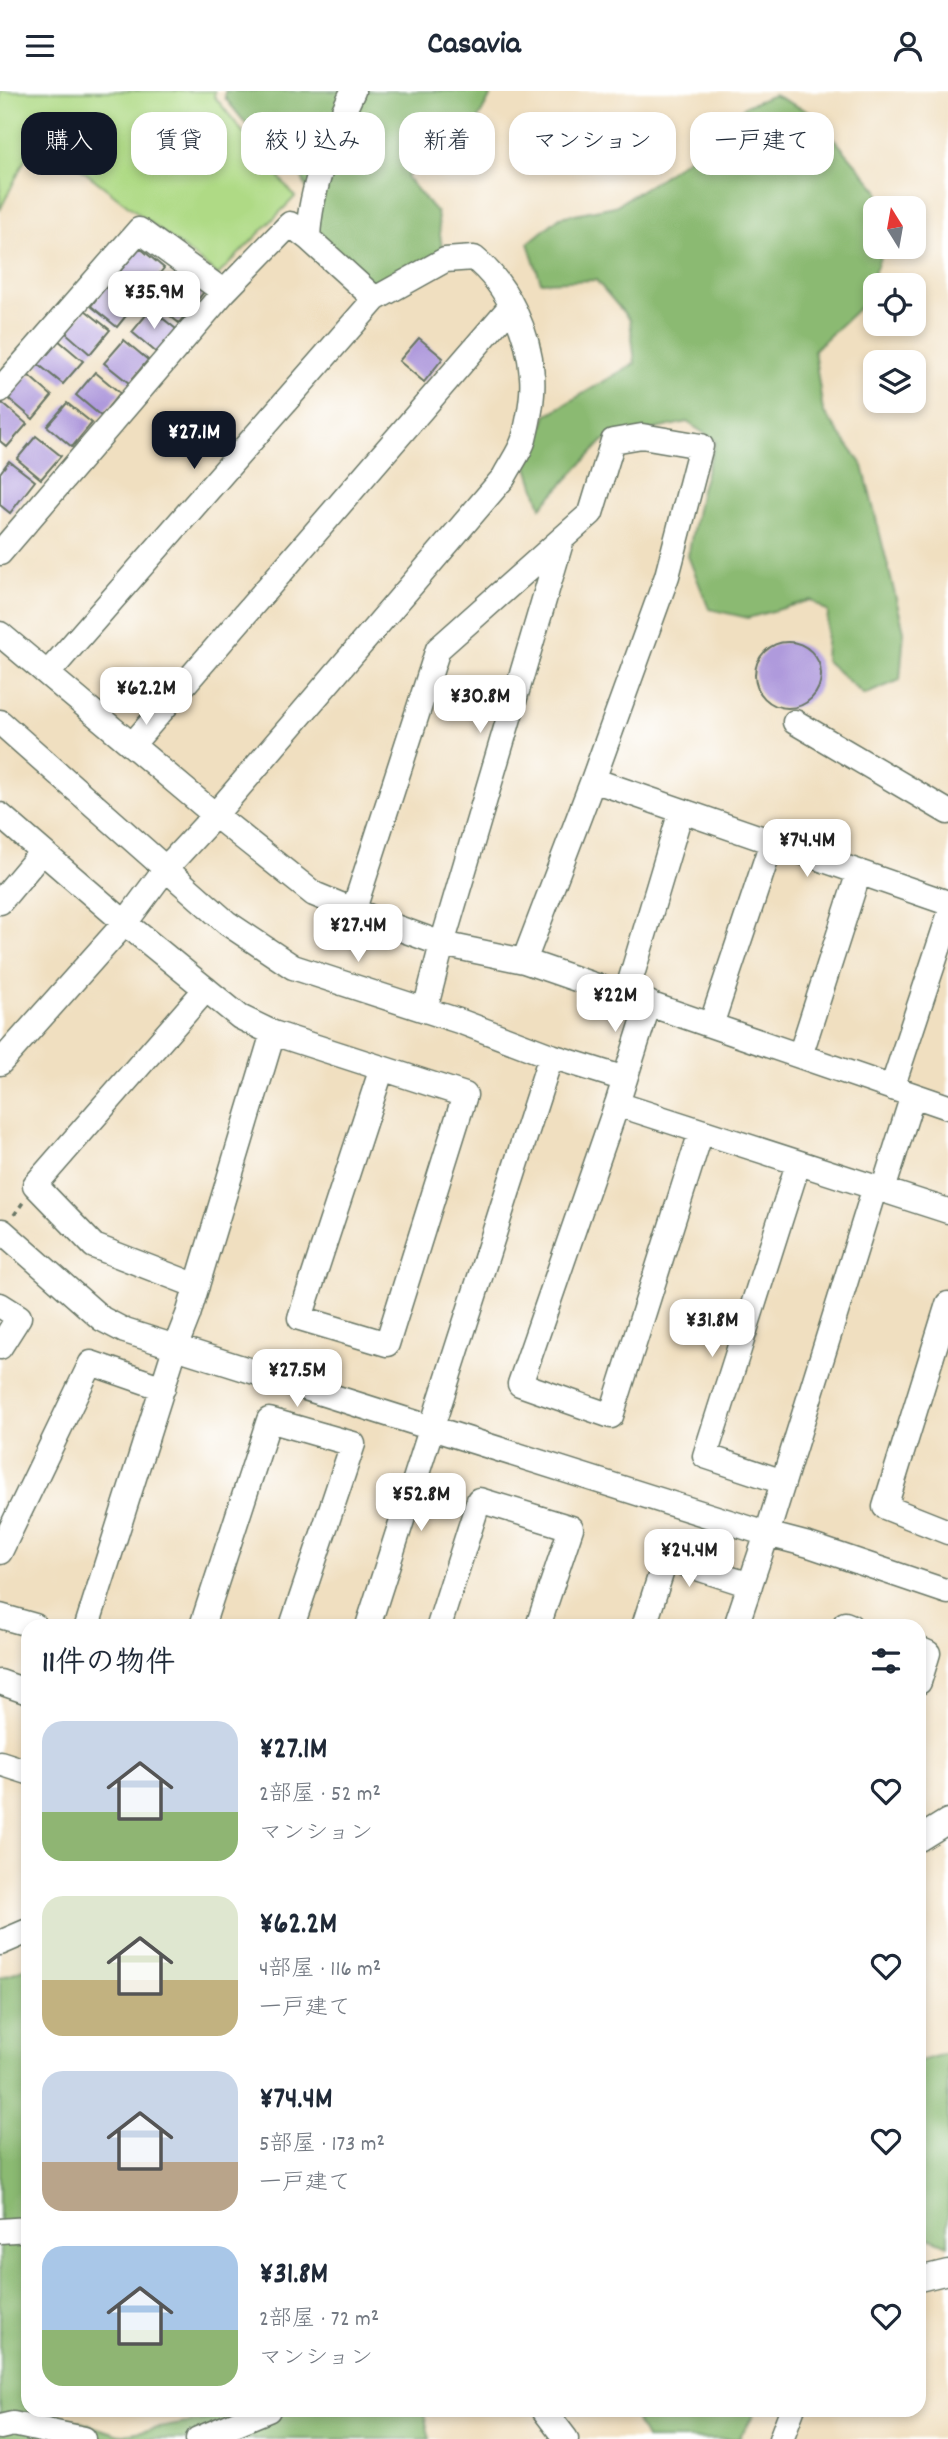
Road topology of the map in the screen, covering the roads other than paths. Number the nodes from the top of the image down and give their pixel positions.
1 (353, 91) edge
2 (308, 238) junction
3 (224, 292) junction
4 (375, 299) junction
5 (511, 306) junction
6 (0, 390) edge
7 (563, 538) junction
8 (0, 553) edge
9 (0, 634) edge
10 (48, 673) junction
11 (0, 722) edge
12 (795, 722) dead end
13 (132, 745) junction
14 (593, 780) junction
15 (681, 811) junction
16 (948, 812) edge
17 (0, 815) edge
18 (215, 815) junction
19 (772, 842) junction
20 (42, 852) junction
21 (166, 868) junction
22 (859, 872) junction
23 (0, 902) edge
24 (948, 903) edge
25 (354, 909) junction
26 (948, 919) edge
27 (125, 923) junction
28 (442, 944) junction
29 (524, 961) junction
30 (206, 989) junction
31 (637, 999) junction
32 (425, 1010) junction
33 (711, 1025) junction
34 (272, 1033) junction
35 (551, 1056) junction
36 (800, 1056) junction
37 (0, 1063) edge
38 (382, 1068) junction
39 (625, 1079) junction
40 (903, 1092) junction
41 (617, 1104) junction
42 (948, 1107) edge
43 (701, 1132) junction
44 (798, 1164) junction
45 (879, 1189) junction
46 (948, 1211) edge
47 (2, 1231) edge
48 (197, 1286) junction
49 (0, 1304) edge
50 (948, 1304) edge
51 (0, 1347) edge
52 (175, 1348) junction
53 (163, 1388) junction
54 (432, 1427) junction
55 (783, 1482) junction
56 (948, 1532) edge
57 (767, 1534) junction
58 (0, 1552) edge
59 (750, 1585) junction
60 (948, 1592) edge
61 (0, 1616) edge
62 (90, 1619) edge
63 (204, 1619) edge
64 (294, 1619) edge
65 (370, 1619) edge
66 (441, 1619) edge
67 (540, 1619) edge
68 (646, 1619) edge
69 (738, 1619) edge
70 (21, 1622) edge
71 (0, 1682) edge
72 (21, 1690) edge
73 (1, 1766) edge
74 (21, 1770) edge
75 (948, 1821) edge
76 (926, 1835) edge
77 (21, 1934) edge
78 (0, 1943) edge
79 (21, 2230) edge
80 (0, 2231) edge
81 (948, 2271) edge
82 (926, 2277) edge
83 (251, 2417) edge
84 (549, 2417) edge
85 (789, 2417) edge
86 (0, 2427) edge
87 (84, 2439) edge
88 (198, 2439) edge
89 (566, 2439) edge
90 (781, 2439) edge

1 - 2 street
2 - 3 street
2 - 4 street
3 - 6 street
3 - 8 street
4 - 5 street
4 - 10 street
5 - 13 street
5 - 18 street
7 - 14 street
7 - 25 street
7 - 28 street
9 - 10 street
10 - 13 street
11 - 21 street
12 - 16 street
13 - 18 street
14 - 15 street
14 - 29 street
15 - 19 street
15 - 31 street
17 - 20 street
18 - 21 street
18 - 25 street
19 - 22 street
19 - 33 street
20 - 23 street
20 - 27 street
21 - 27 street
21 - 32 street
22 - 24 street
22 - 36 street
25 - 28 street
26 - 40 street
27 - 30 street
27 - 37 street
28 - 29 street
28 - 32 street
29 - 31 street
30 - 34 street
30 - 48 street
31 - 33 street
31 - 39 street
32 - 35 street
33 - 36 street
34 - 38 street
34 - 48 street
35 - 39 street
35 - 54 street
36 - 40 street
38 - 38 street
39 - 41 street
40 - 42 street
40 - 45 street
41 - 43 street
41 - 43 street
43 - 44 street
44 - 45 street
44 - 55 street
45 - 46 street
45 - 55 street
47 - 52 street
48 - 52 street
49 - 51 street
50 - 56 street
52 - 53 street
52 - 54 street
53 - 58 street
53 - 62 street
54 - 57 street
54 - 65 street
55 - 57 street
57 - 59 street
57 - 60 street
59 - 68 street
59 - 69 street
61 - 70 street
63 - 64 street
66 - 67 street
71 - 72 street
73 - 74 street
75 - 76 street
77 - 78 street
79 - 80 street
81 - 82 street
83 - 88 street
84 - 89 street
85 - 90 street
86 - 87 street

